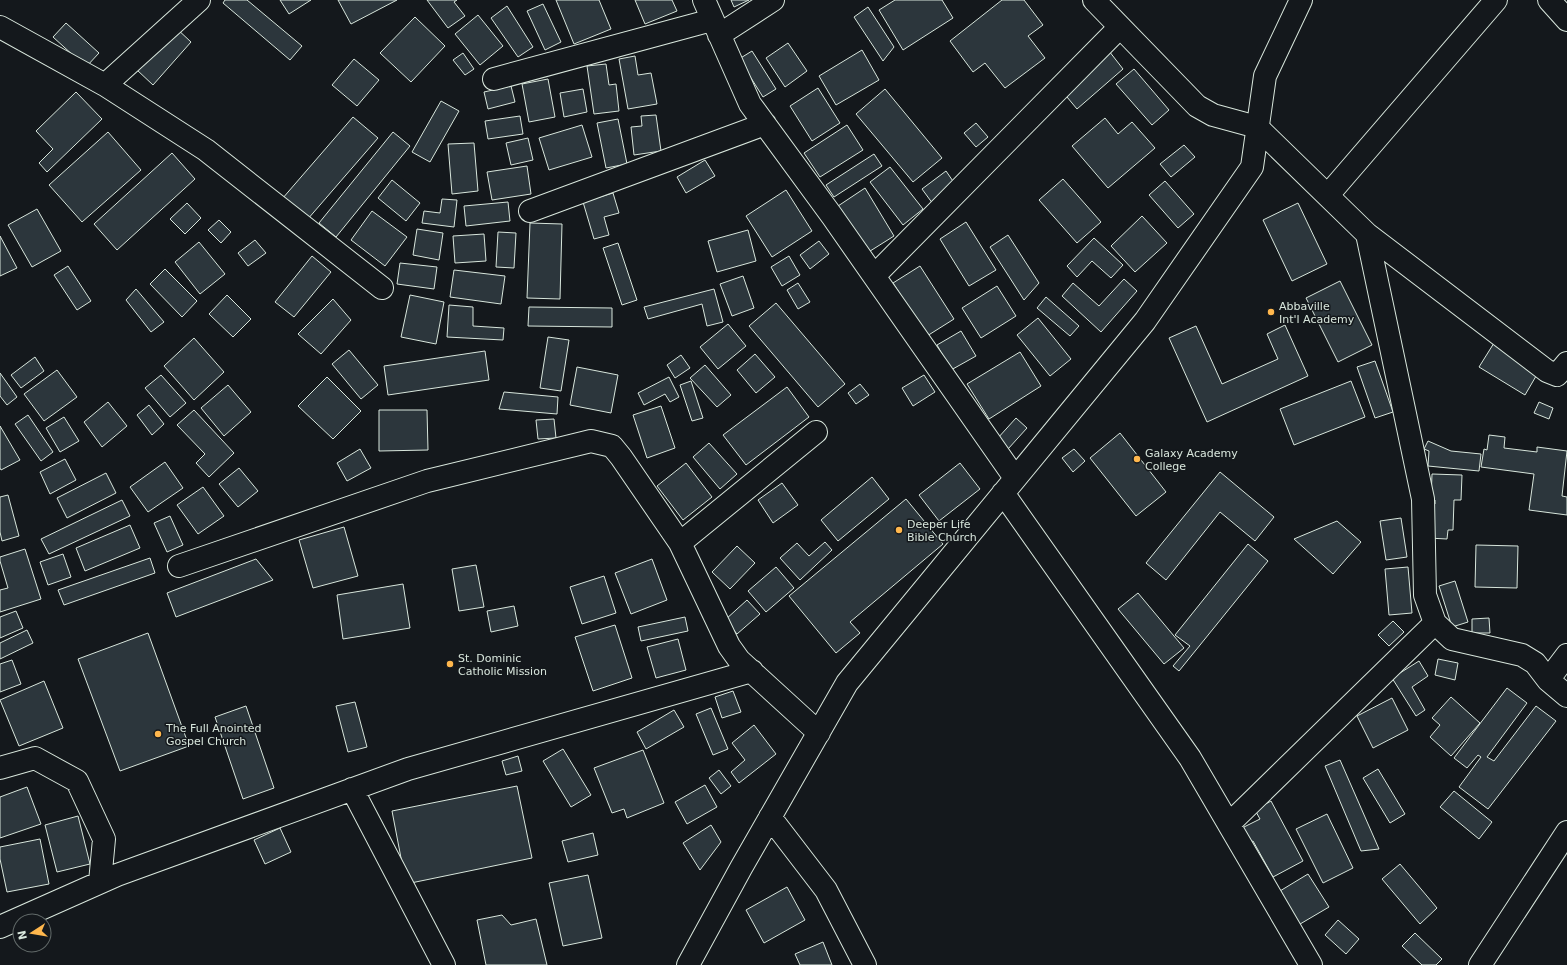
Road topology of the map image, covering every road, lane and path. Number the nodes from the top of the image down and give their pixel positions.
1 (199, 0) edge
2 (704, 0) edge
3 (773, 0) edge
4 (1094, 0) edge
5 (1301, 0) edge
6 (1496, 0) edge
7 (1549, 0) edge
8 (1567, 20) edge
9 (0, 27) edge
10 (1120, 27) junction
11 (716, 28) junction
12 (494, 79) dead end
13 (105, 85) junction
14 (765, 124) junction
15 (1257, 127) junction
16 (1328, 195) junction
17 (530, 211) dead end
18 (1367, 234) junction
19 (874, 276) junction
20 (382, 288) dead end
21 (1567, 363) edge
22 (816, 432) dead end
23 (1009, 486) junction
24 (680, 543) junction
25 (179, 566) dead end
26 (1436, 623) junction
27 (1567, 655) edge
28 (752, 671) junction
29 (1548, 680) junction
30 (1567, 696) edge
31 (819, 733) junction
32 (0, 768) edge
33 (352, 789) junction
34 (770, 817) junction
35 (1229, 824) junction
36 (1567, 832) edge
37 (100, 882) junction
38 (0, 926) edge
39 (444, 965) edge
40 (688, 965) edge
41 (865, 965) edge
42 (1311, 965) edge
43 (1480, 965) edge

1 - 13 street
2 - 11 street
3 - 11 street
4 - 10 street
5 - 15 street
6 - 16 street
7 - 8 street
9 - 13 street
10 - 15 street
10 - 19 street
11 - 12 street
11 - 14 street
13 - 20 street
14 - 17 street
14 - 19 street
15 - 16 street
15 - 23 street
16 - 18 street
18 - 21 street
18 - 26 street
19 - 23 street
22 - 24 street
23 - 31 street
23 - 35 street
24 - 25 street
24 - 28 street
26 - 29 street
26 - 35 street
27 - 29 street
28 - 31 street
28 - 33 street
29 - 30 street
31 - 34 street
32 - 37 street
33 - 37 street
33 - 39 street
34 - 40 street
34 - 41 street
35 - 42 street
36 - 43 street
37 - 38 street

